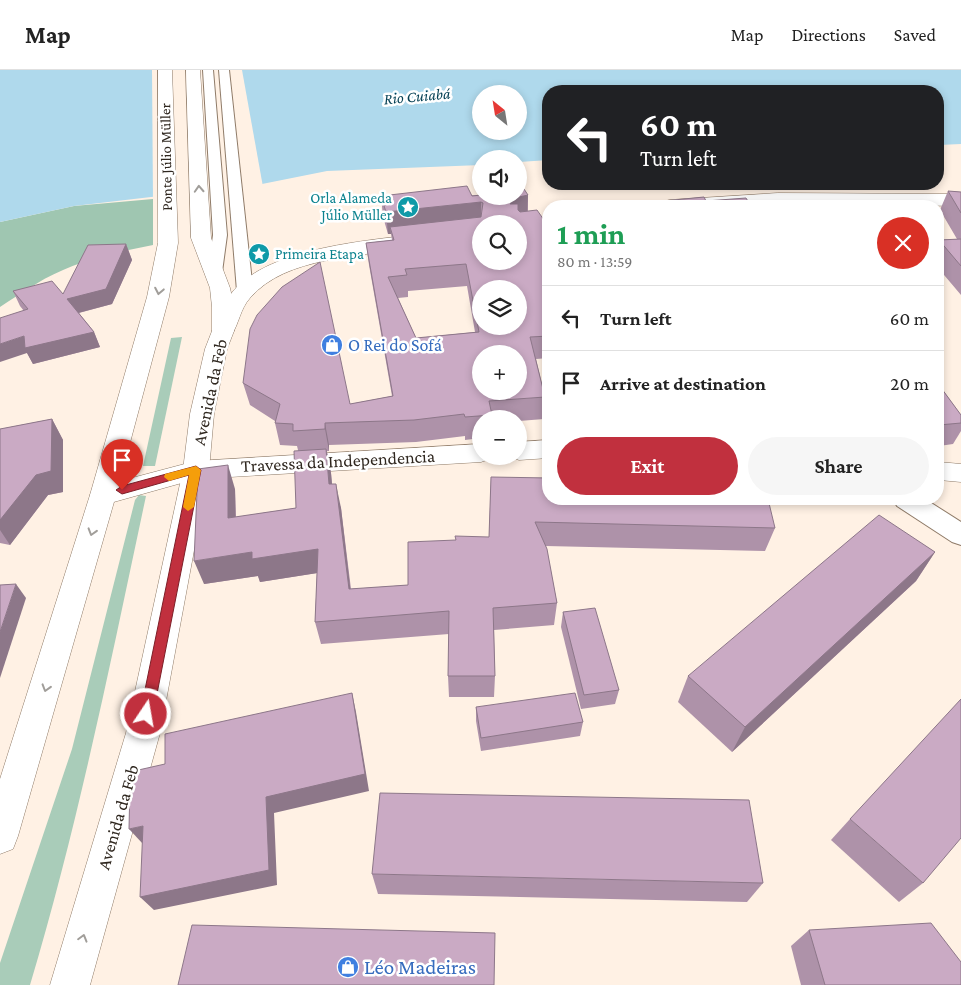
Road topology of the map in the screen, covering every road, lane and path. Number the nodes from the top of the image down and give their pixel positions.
1 (165, 70) edge
2 (193, 70) edge
3 (208, 70) edge
4 (224, 70) edge
5 (729, 200) edge
6 (961, 200) edge
7 (210, 237) junction
8 (419, 240) edge
9 (245, 291) junction
10 (223, 331) junction
11 (542, 449) edge
12 (527, 450) edge
13 (472, 454) edge
14 (196, 470) junction
15 (944, 471) edge
16 (961, 473) edge
17 (103, 495) junction
18 (915, 505) edge
19 (961, 535) edge
20 (9, 785) edge
21 (0, 836) edge
22 (70, 985) edge

1 -> 17 main road, Ponte Júlio Müller
7 -> 2 main road, Ponte Júlio Müller
3 - 7 street
4 - 9 street
5 - 6 main road
7 - 10 main road, Avenida da Feb
8 - 9 main road
9 - 10 main road
10 - 14 main road, Avenida da Feb
11 - 12 main road
13 - 14 main road, Travessa da Independencia
14 - 17 main road, Travessa da Independencia
22 -> 14 main road, Avenida da Feb
15 - 16 main road
17 -> 20 main road
18 - 19 street
20 - 21 main road

